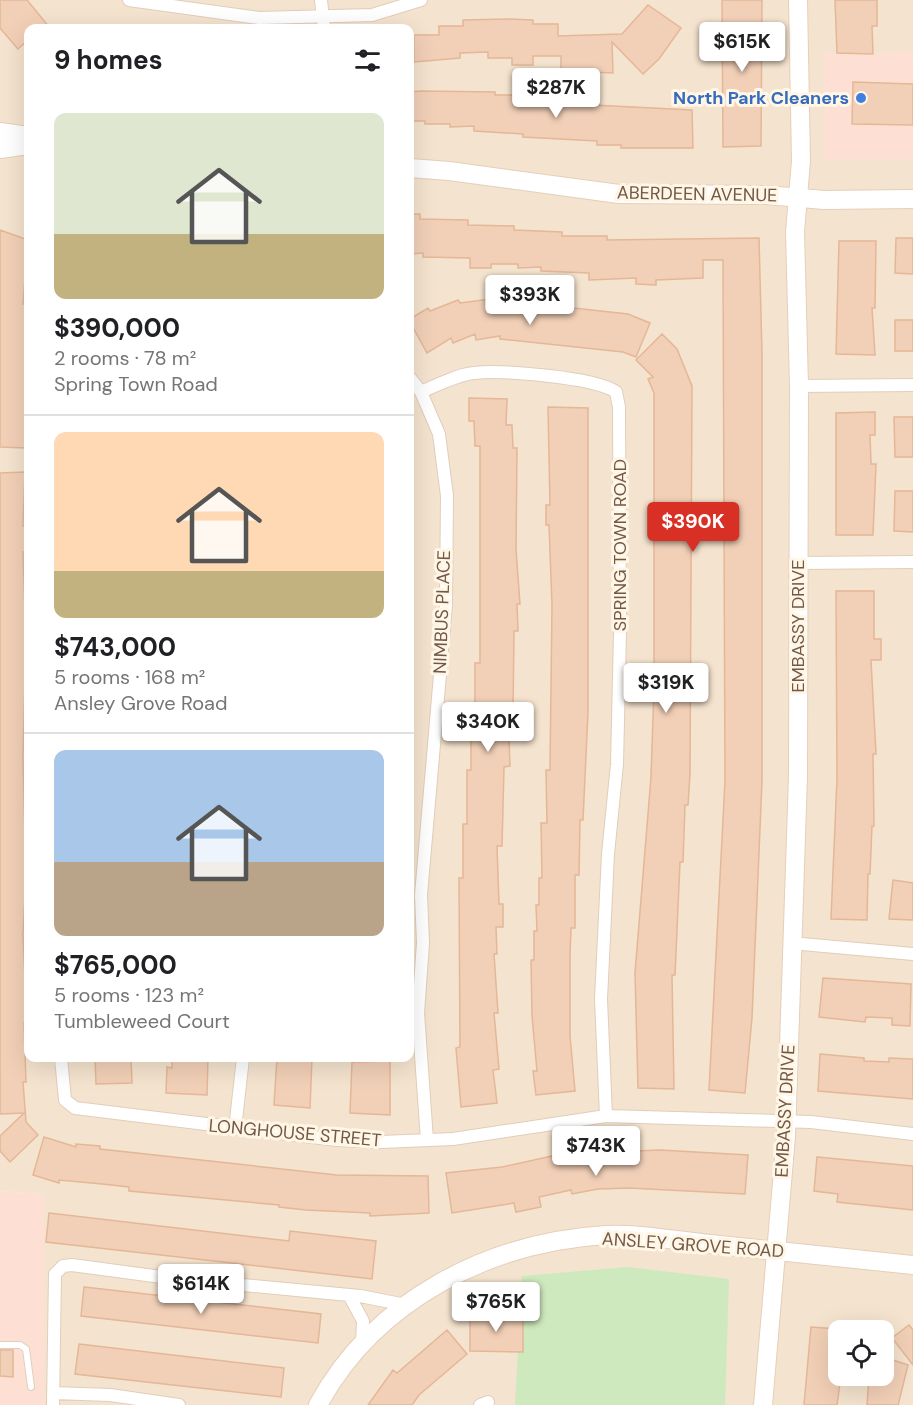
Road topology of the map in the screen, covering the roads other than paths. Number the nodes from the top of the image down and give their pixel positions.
1 (129, 0) edge
2 (321, 0) edge
3 (421, 0) edge
4 (798, 0) edge
5 (323, 23) edge
6 (0, 132) edge
7 (24, 135) edge
8 (24, 146) edge
9 (0, 149) edge
10 (414, 168) edge
11 (798, 198) junction
12 (913, 199) edge
13 (414, 383) edge
14 (913, 385) edge
15 (799, 386) junction
16 (421, 392) junction
17 (913, 562) edge
18 (798, 563) junction
19 (791, 944) junction
20 (913, 954) edge
21 (61, 1062) edge
22 (243, 1062) edge
23 (606, 1116) junction
24 (787, 1121) junction
25 (235, 1129) junction
26 (913, 1134) edge
27 (427, 1140) junction
28 (776, 1251) junction
29 (913, 1265) edge
30 (350, 1297) junction
31 (406, 1305) junction
32 (0, 1345) edge
33 (362, 1345) junction
34 (31, 1387) dead end
35 (53, 1399) edge
36 (179, 1405) edge
37 (318, 1405) edge
38 (764, 1405) edge

1 - 5 street
2 - 5 street
3 - 5 street
4 - 11 street, EMBASSY DRIVE
6 - 7 street
8 - 9 street
10 - 11 street, ABERDEEN AVENUE
11 - 12 street, ABERDEEN AVENUE
11 - 15 street, EMBASSY DRIVE
13 - 16 street, NIMBUS PLACE
14 - 15 street
15 - 18 street, EMBASSY DRIVE
16 - 23 street, SPRING TOWN ROAD
16 - 27 street, NIMBUS PLACE
17 - 18 street
18 - 19 street, EMBASSY DRIVE
19 - 20 street
19 - 24 street, EMBASSY DRIVE
21 - 25 street, LONGHOUSE STREET
22 - 25 street
23 - 24 street, LONGHOUSE STREET
23 - 27 street, LONGHOUSE STREET
24 - 26 street, LONGHOUSE STREET
24 - 28 street, EMBASSY DRIVE
25 - 27 street, LONGHOUSE STREET
28 - 29 street, ANSLEY GROVE ROAD
28 - 31 street, ANSLEY GROVE ROAD
28 - 38 street, EMBASSY DRIVE
30 - 31 street
30 - 33 street
30 - 35 street
31 - 33 street, ANSLEY GROVE ROAD
32 - 34 lane
33 - 37 street, ANSLEY GROVE ROAD
35 - 36 street

